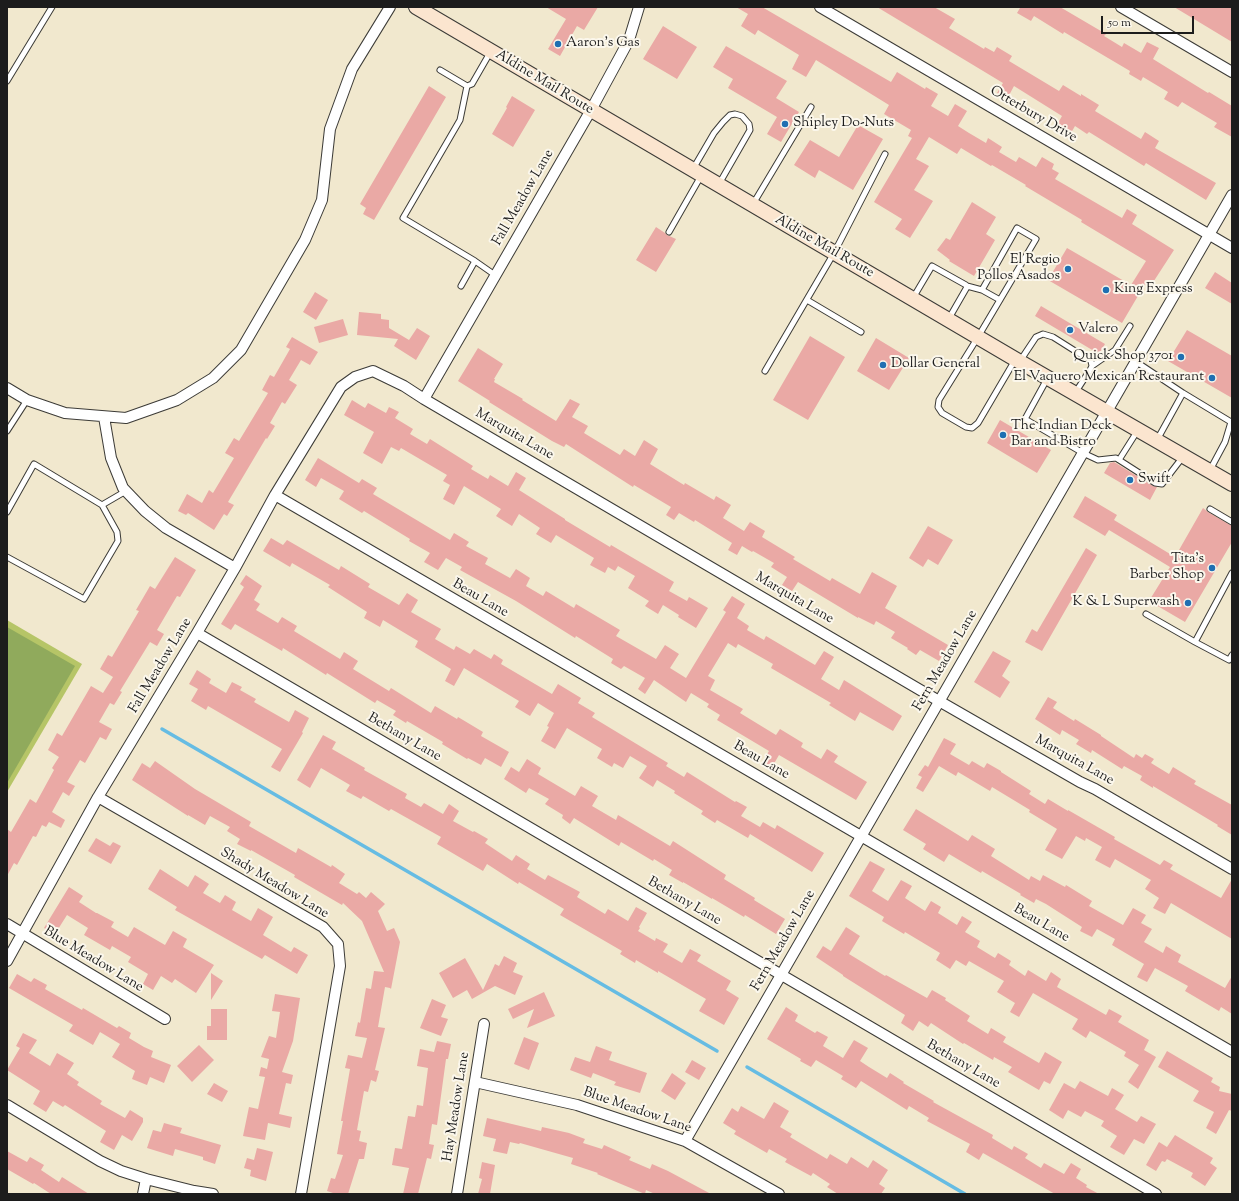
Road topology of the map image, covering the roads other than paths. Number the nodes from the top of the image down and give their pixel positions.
1 (52, 7) edge
2 (390, 7) edge
3 (416, 7) edge
4 (639, 7) edge
5 (820, 7) edge
6 (1121, 7) edge
7 (491, 51) junction
8 (440, 70) dead end
9 (1232, 72) edge
10 (7, 81) edge
11 (467, 86) junction
12 (811, 108) dead end
13 (591, 110) junction
14 (885, 154) dead end
15 (697, 172) junction
16 (718, 185) junction
17 (1232, 195) edge
18 (752, 205) junction
19 (669, 232) dead end
20 (1209, 235) junction
21 (1232, 248) edge
22 (834, 253) junction
23 (475, 261) junction
24 (496, 275) junction
25 (460, 286) dead end
26 (966, 286) junction
27 (982, 290) junction
28 (912, 299) junction
29 (807, 300) junction
30 (1000, 300) junction
31 (948, 320) junction
32 (1130, 326) dead end
33 (861, 332) dead end
34 (978, 337) junction
35 (1115, 350) junction
36 (1018, 360) junction
37 (1136, 362) junction
38 (1092, 366) junction
39 (765, 371) dead end
40 (1048, 378) junction
41 (341, 387) joint
42 (7, 388) edge
43 (1183, 393) junction
44 (1075, 394) junction
45 (424, 398) junction
46 (27, 400) junction
47 (1107, 412) junction
48 (104, 416) junction
49 (1138, 429) junction
50 (7, 431) edge
51 (1156, 440) junction
52 (1082, 453) junction
53 (1184, 456) junction
54 (1119, 460) junction
55 (1210, 471) junction
56 (1232, 484) edge
57 (126, 491) junction
58 (275, 495) junction
59 (102, 505) junction
60 (1210, 509) dead end
61 (7, 512) edge
62 (1232, 522) edge
63 (7, 557) edge
64 (235, 568) junction
65 (1232, 573) edge
66 (1146, 614) dead end
67 (198, 633) junction
68 (1195, 642) junction
69 (1232, 655) edge
70 (939, 701) junction
71 (98, 797) junction
72 (861, 836) junction
73 (1232, 869) edge
74 (7, 924) edge
75 (22, 934) junction
76 (7, 961) edge
77 (780, 975) junction
78 (165, 1019) dead end
79 (484, 1024) dead end
80 (1232, 1052) edge
81 (475, 1082) junction
82 (7, 1105) edge
83 (685, 1141) junction
84 (146, 1180) junction
85 (143, 1194) edge
86 (214, 1194) edge
87 (301, 1194) edge
88 (457, 1194) edge
89 (779, 1194) edge
90 (1156, 1194) edge

1 - 10 lane
2 - 48 street
3 - 7 main road, Aldine Mail Route
4 - 13 street, Fall Meadow Lane
5 - 20 street, Otterbury Drive
6 - 9 street
7 - 11 lane
7 - 13 main road, Aldine Mail Route
8 - 11 lane
11 - 23 lane
12 - 18 lane
13 - 15 main road, Aldine Mail Route
13 - 24 street, Fall Meadow Lane
14 - 22 lane
15 - 16 main road, Aldine Mail Route
15 - 16 lane
15 - 19 lane
16 - 18 main road, Aldine Mail Route
17 - 20 street, Fern Meadow Lane
18 - 22 main road, Aldine Mail Route
20 - 21 street, Otterbury Drive
20 - 37 street, Fern Meadow Lane
22 - 28 main road, Aldine Mail Route
22 - 29 lane
23 - 24 lane
23 - 25 lane
24 - 45 street, Fall Meadow Lane
26 - 27 lane
26 - 28 lane
26 - 31 lane
27 - 30 lane
27 - 30 lane
28 - 31 main road, Aldine Mail Route
29 - 33 lane
29 - 39 lane
30 - 34 lane
31 - 34 main road, Aldine Mail Route
32 - 35 lane
34 - 36 main road, Aldine Mail Route
34 - 36 lane
35 - 37 lane
35 - 38 lane
36 - 38 lane
36 - 40 main road, Aldine Mail Route
37 - 43 lane
37 - 47 street, Fern Meadow Lane
38 - 44 lane
40 - 44 main road, Aldine Mail Route
40 - 52 lane
41 - 45 street, Marquita Lane
41 - 58 street, Fall Meadow Lane
42 - 46 street
43 - 51 lane
43 - 55 lane
44 - 47 main road, Aldine Mail Route
45 - 70 street, Marquita Lane
46 - 48 street
46 - 50 lane
47 - 49 main road, Aldine Mail Route
47 - 52 street, Fern Meadow Lane
48 - 57 street
49 - 51 main road, Aldine Mail Route
49 - 54 lane
51 - 53 main road, Aldine Mail Route
52 - 54 lane
52 - 70 street, Fern Meadow Lane
53 - 54 lane
53 - 55 main road, Aldine Mail Route
55 - 56 main road, Aldine Mail Route
57 - 59 lane
57 - 64 street
58 - 64 street, Fall Meadow Lane
58 - 72 street, Beau Lane
59 - 61 lane
59 - 63 lane
60 - 62 lane
64 - 67 street, Fall Meadow Lane
65 - 68 lane
66 - 68 lane
67 - 71 street, Fall Meadow Lane
67 - 77 street, Bethany Lane
68 - 69 lane
70 - 72 street, Fern Meadow Lane
70 - 73 street, Marquita Lane
71 - 75 street, Fall Meadow Lane
71 - 87 street, Shady Meadow Lane
72 - 77 street, Fern Meadow Lane
72 - 80 street, Beau Lane
74 - 75 street, Blue Meadow Lane
75 - 76 street, Fall Meadow Lane
75 - 78 street, Blue Meadow Lane
77 - 83 street, Fern Meadow Lane
77 - 90 street, Bethany Lane
79 - 81 street, Hay Meadow Lane
81 - 83 street, Blue Meadow Lane
81 - 88 street, Hay Meadow Lane
82 - 84 street
83 - 89 street, Blue Meadow Lane
84 - 85 street
84 - 86 street

